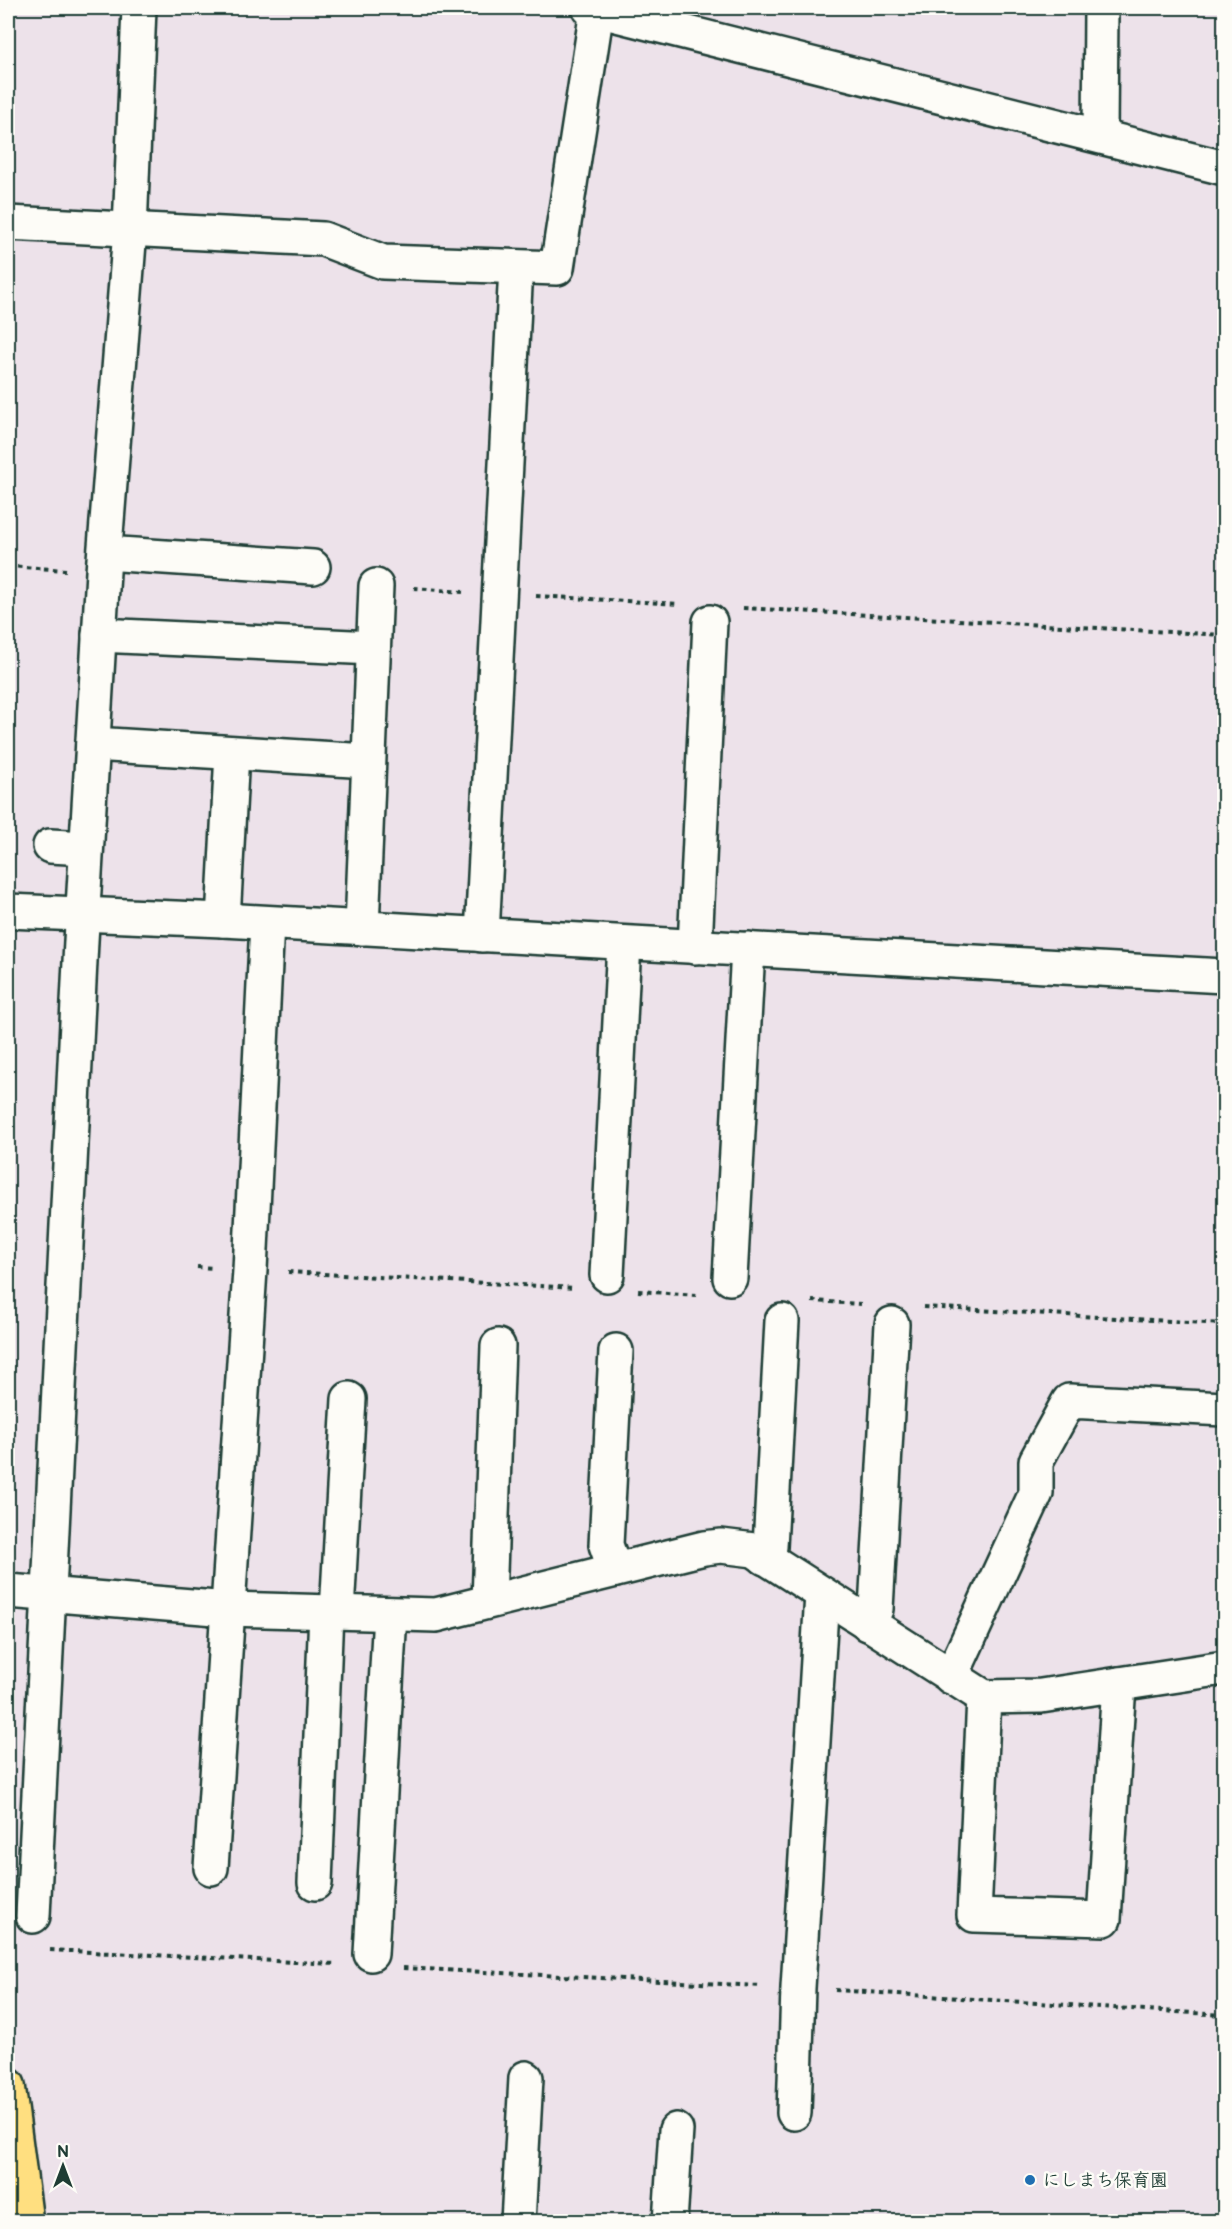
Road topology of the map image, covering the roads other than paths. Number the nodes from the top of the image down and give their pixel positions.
1 (139, 8) edge
2 (1101, 8) edge
3 (593, 9) edge
4 (1100, 136) junction
5 (1224, 168) edge
6 (8, 223) edge
7 (130, 230) junction
8 (516, 267) junction
9 (104, 562) junction
10 (313, 567) dead end
11 (376, 586) road end
12 (712, 612) road end
13 (99, 635) junction
14 (373, 648) junction
15 (93, 744) junction
16 (232, 753) junction
17 (368, 761) junction
18 (50, 846) dead end
19 (86, 848) junction
20 (8, 910) edge
21 (82, 913) junction
22 (223, 920) junction
23 (267, 923) junction
24 (362, 928) junction
25 (482, 935) junction
26 (624, 943) junction
27 (694, 947) junction
28 (748, 949) junction
29 (1224, 976) edge
30 (607, 1275) dead end
31 (730, 1278) dead end
32 (782, 1321) dead end
33 (892, 1324) dead end
34 (498, 1346) dead end
35 (616, 1351) dead end
36 (348, 1399) dead end
37 (1224, 1409) edge
38 (765, 1558) junction
39 (615, 1570) junction
40 (8, 1591) edge
41 (822, 1594) junction
42 (49, 1595) junction
43 (489, 1601) junction
44 (228, 1610) junction
45 (332, 1612) junction
46 (390, 1614) junction
47 (868, 1624) junction
48 (1224, 1668) edge
49 (951, 1677) junction
50 (1119, 1684) junction
51 (984, 1698) junction
52 (211, 1868) dead end
53 (315, 1883) dead end
54 (33, 1916) road end
55 (357, 1960) road end
56 (526, 2078) dead end
57 (8, 2085) edge
58 (794, 2113) dead end
59 (676, 2130) dead end
60 (26, 2222) edge
61 (518, 2222) edge
62 (670, 2222) edge

1 - 7 street
2 - 4 street
3 - 4 street
3 - 8 street
4 - 5 street
6 - 7 street
7 - 8 street
7 - 9 street
8 - 25 street
9 - 10 street
9 - 13 street
11 - 14 street
12 - 27 street
13 - 14 street
13 - 15 street
14 - 17 street
15 - 16 street
15 - 19 street
16 - 17 street
16 - 22 street
17 - 24 street
18 - 19 street
19 - 21 street
20 - 21 street
21 - 22 street
21 - 42 street
22 - 23 street
23 - 24 street
23 - 44 street
24 - 25 street
25 - 26 street
26 - 27 street
26 - 30 street
27 - 28 street
28 - 29 street
28 - 31 street
32 - 38 street
33 - 47 street
34 - 43 street
35 - 39 street
36 - 45 street
37 - 49 street
38 - 39 street
38 - 41 street
39 - 43 street
40 - 42 street
41 - 47 street
41 - 58 street
42 - 44 street
42 - 54 street
43 - 46 street
44 - 45 street
44 - 52 street
45 - 46 street
45 - 53 street
46 - 55 street
47 - 49 street
48 - 50 street
49 - 51 street
50 - 51 street
50 - 51 street
56 - 61 street
57 - 60 highway
59 - 62 street

